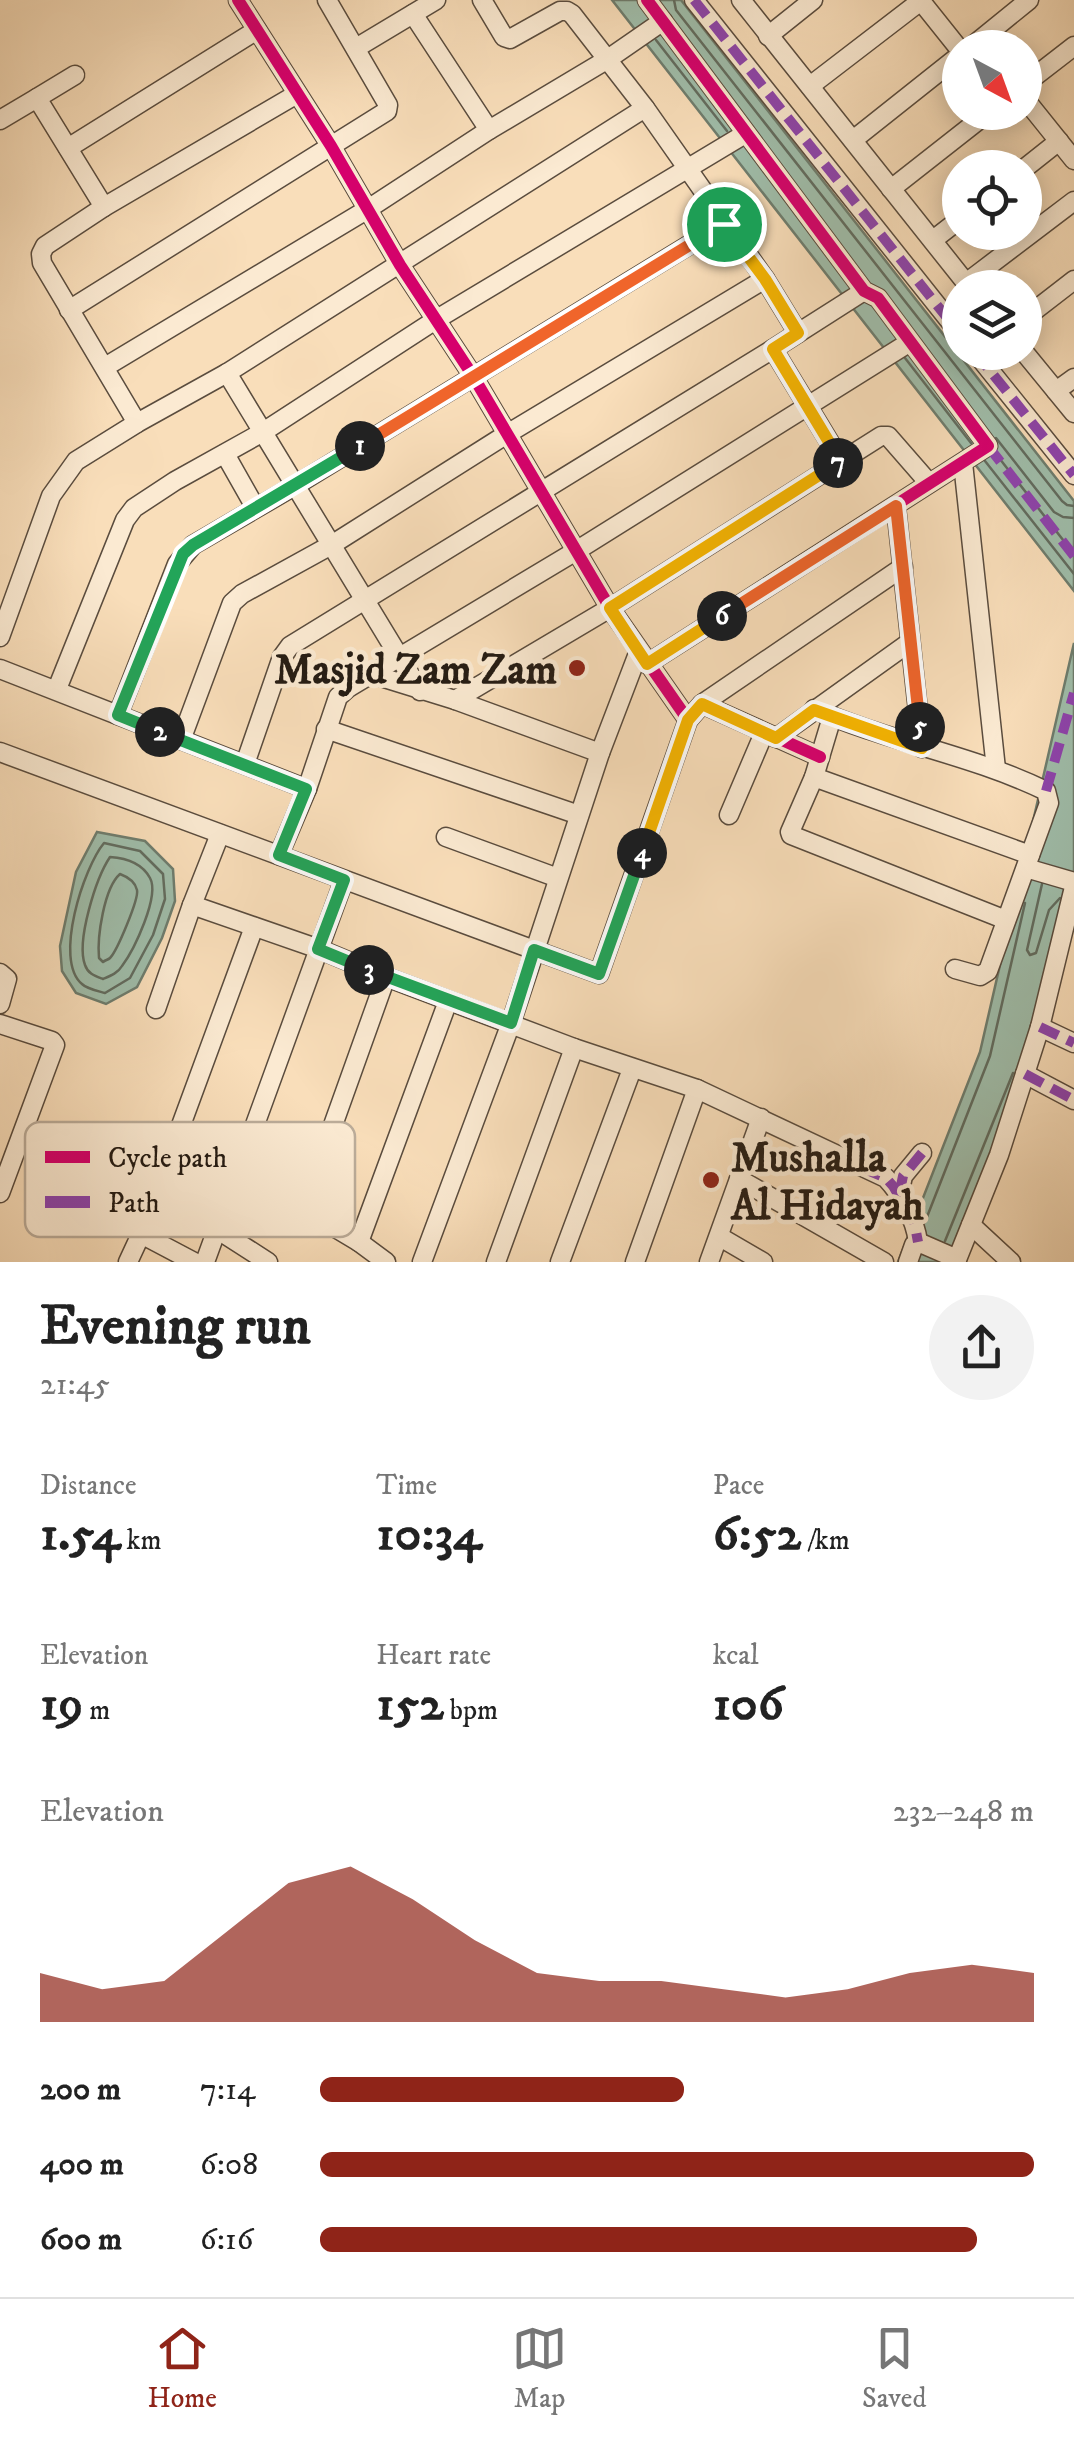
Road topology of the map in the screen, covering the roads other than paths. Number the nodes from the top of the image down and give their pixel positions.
1 (238, 0) edge
2 (327, 0) edge
3 (436, 0) edge
4 (482, 0) edge
5 (647, 0) edge
6 (694, 0) edge
7 (741, 0) edge
8 (812, 0) edge
9 (921, 0) edge
10 (1029, 0) edge
11 (413, 14) junction
12 (663, 21) junction
13 (257, 30) junction
14 (943, 30) edge
15 (992, 30) edge
16 (768, 36) junction
17 (356, 48) junction
18 (1073, 50) edge
19 (608, 58) junction
20 (942, 68) edge
21 (1042, 72) edge
22 (75, 74) dead end
23 (810, 86) junction
24 (297, 94) junction
25 (37, 98) junction
26 (645, 108) junction
27 (0, 120) edge
28 (1042, 121) edge
29 (489, 130) junction
30 (966, 130) edge
31 (745, 134) junction
32 (853, 140) junction
33 (1058, 141) junction
34 (331, 146) junction
35 (68, 148) junction
36 (1042, 154) edge
37 (1074, 160) edge
38 (686, 169) junction
39 (891, 190) junction
40 (1074, 201) edge
41 (104, 206) junction
42 (368, 209) junction
43 (724, 224) junction
44 (942, 233) edge
45 (933, 240) junction
46 (400, 265) junction
47 (956, 270) edge
48 (987, 270) edge
49 (765, 279) junction
50 (1074, 280) edge
51 (864, 291) junction
52 (1042, 305) edge
53 (69, 310) junction
54 (942, 311) edge
55 (437, 319) junction
56 (798, 333) junction
57 (910, 342) junction
58 (773, 349) junction
59 (105, 367) junction
60 (989, 370) edge
61 (1038, 370) edge
62 (228, 372) junction
63 (473, 376) junction
64 (1074, 378) edge
65 (1056, 392) junction
66 (809, 406) junction
67 (1074, 413) edge
68 (137, 424) junction
69 (263, 432) junction
70 (507, 434) junction
71 (225, 454) junction
72 (841, 462) junction
73 (963, 463) junction
74 (1074, 476) edge
75 (929, 483) junction
76 (296, 486) junction
77 (542, 492) junction
78 (896, 506) junction
79 (256, 508) junction
80 (332, 544) junction
81 (576, 551) junction
82 (903, 566) junction
83 (366, 601) junction
84 (610, 608) junction
85 (0, 636) edge
86 (910, 642) junction
87 (643, 657) junction
88 (399, 658) junction
89 (0, 668) edge
90 (372, 674) junction
91 (56, 690) junction
92 (420, 691) junction
93 (454, 700) junction
94 (702, 704) junction
95 (814, 710) junction
96 (118, 715) junction
97 (832, 717) junction
98 (688, 720) junction
99 (326, 729) junction
100 (770, 735) junction
101 (181, 740) junction
102 (922, 748) junction
103 (0, 752) edge
104 (600, 753) junction
105 (820, 757) junction
106 (245, 764) junction
107 (996, 769) junction
108 (814, 777) junction
109 (306, 789) junction
110 (579, 815) junction
111 (729, 815) dead end
112 (220, 834) junction
113 (446, 837) dead end
114 (279, 855) junction
115 (1032, 866) junction
116 (558, 878) junction
117 (344, 880) junction
118 (1072, 883) edge
119 (192, 905) junction
120 (1006, 920) junction
121 (254, 927) junction
122 (318, 949) junction
123 (534, 950) junction
124 (956, 969) dead end
125 (0, 973) edge
126 (386, 978) junction
127 (448, 1001) junction
128 (0, 1004) edge
129 (156, 1009) dead end
130 (511, 1023) junction
131 (0, 1024) edge
132 (1040, 1027) junction
133 (1074, 1043) edge
134 (574, 1048) junction
135 (632, 1068) junction
136 (1025, 1074) junction
137 (697, 1090) junction
138 (1074, 1100) edge
139 (761, 1118) junction
140 (26, 1122) edge
141 (182, 1122) edge
142 (257, 1122) edge
143 (334, 1122) edge
144 (25, 1126) edge
145 (922, 1153) dead end
146 (739, 1179) junction
147 (0, 1193) edge
148 (900, 1195) junction
149 (971, 1225) junction
150 (140, 1237) edge
151 (147, 1237) edge
152 (215, 1237) edge
153 (229, 1237) edge
154 (351, 1237) edge
155 (720, 1237) junction
156 (359, 1242) junction
157 (942, 1253) edge
158 (128, 1262) edge
159 (194, 1262) edge
160 (206, 1262) edge
161 (268, 1262) edge
162 (386, 1262) edge
163 (422, 1262) edge
164 (496, 1262) edge
165 (560, 1262) edge
166 (635, 1262) edge
167 (709, 1262) edge
168 (763, 1262) edge
169 (884, 1262) edge
170 (908, 1262) edge
171 (1011, 1262) edge

1 - 13 street
2 - 17 street
3 - 11 street
4 - 19 street
5 - 12 street
6 - 54 street
7 - 16 street
8 - 16 street
9 - 14 street
9 - 23 street
10 - 15 street
11 - 17 street
11 - 29 street
12 - 19 street
12 - 31 street
13 - 24 street
13 - 35 street
16 - 23 street
17 - 34 street
18 - 21 street
19 - 26 street
19 - 29 street
20 - 32 street
22 - 25 street
23 - 32 street
24 - 34 street
24 - 41 street
25 - 27 street
25 - 35 street
26 - 38 street
26 - 46 street
28 - 33 street
29 - 42 street
30 - 39 street
31 - 38 street
31 - 51 street
32 - 39 street
33 - 36 street
33 - 37 street
34 - 42 street
34 - 53 street
35 - 41 street
38 - 43 street
38 - 55 street
39 - 45 street
40 - 48 street
41 - 53 street
42 - 46 street
42 - 59 street
43 - 49 street
43 - 63 street
44 - 45 street
45 - 47 street
46 - 55 street
46 - 62 street
49 - 56 street
49 - 70 street
50 - 52 street
51 - 56 street
51 - 57 street
53 - 59 street
55 - 63 street
55 - 69 street
56 - 58 street
57 - 66 street
57 - 73 street
58 - 66 street
58 - 77 street
59 - 68 street
60 - 74 street
61 - 65 street
62 - 68 street
62 - 69 street
63 - 70 street
63 - 76 street
64 - 65 street
65 - 67 street
66 - 72 street
66 - 81 street
68 - 85 street
69 - 71 street
69 - 76 street
70 - 77 street
70 - 80 street
71 - 79 street
71 - 91 street
72 - 75 street
72 - 84 street
73 - 75 street
73 - 107 street
75 - 78 street
76 - 79 street
76 - 80 street
77 - 81 street
77 - 83 street
78 - 82 street
78 - 87 street
79 - 96 street
80 - 83 street
80 - 101 street
81 - 84 street
81 - 88 street
82 - 86 street
82 - 94 street
83 - 88 street
83 - 106 street
84 - 87 street
84 - 93 street
86 - 95 street
86 - 102 street
87 - 98 street
87 - 104 street
88 - 90 street
88 - 92 street
89 - 91 street
90 - 92 street
90 - 99 street
91 - 96 street
92 - 93 street
93 - 104 street
94 - 98 street
94 - 100 street
95 - 97 street
95 - 100 street
96 - 101 street
97 - 102 street
97 - 105 street
98 - 123 street
99 - 109 street
99 - 110 street
100 - 105 street
100 - 111 street
101 - 106 street
102 - 107 street
103 - 112 street
104 - 110 street
105 - 108 street
106 - 109 street
107 - 115 street
108 - 115 street
108 - 120 street
109 - 114 street
110 - 116 street
112 - 114 street
112 - 119 street
113 - 116 street
114 - 117 street
115 - 118 street
115 - 120 street
116 - 123 street
117 - 122 street
117 - 123 street
118 - 132 street
119 - 121 street
119 - 129 street
120 - 124 street
121 - 122 street
121 - 141 street
122 - 126 street
122 - 142 street
123 - 130 street
125 - 128 street
126 - 127 street
126 - 143 street
127 - 130 street
127 - 156 street
130 - 134 street
130 - 163 street
131 - 140 street
132 - 133 street
132 - 136 street
134 - 135 street
134 - 164 street
135 - 137 street
135 - 165 street
136 - 138 street
136 - 149 street
137 - 139 street
137 - 166 street
139 - 146 street
139 - 148 street
144 - 147 street
145 - 148 street
146 - 155 street
146 - 169 street
148 - 157 street
149 - 157 street
149 - 171 street
150 - 158 street
151 - 159 street
152 - 160 street
153 - 161 street
154 - 156 street
155 - 167 street
155 - 168 street
156 - 162 street
157 - 170 street

